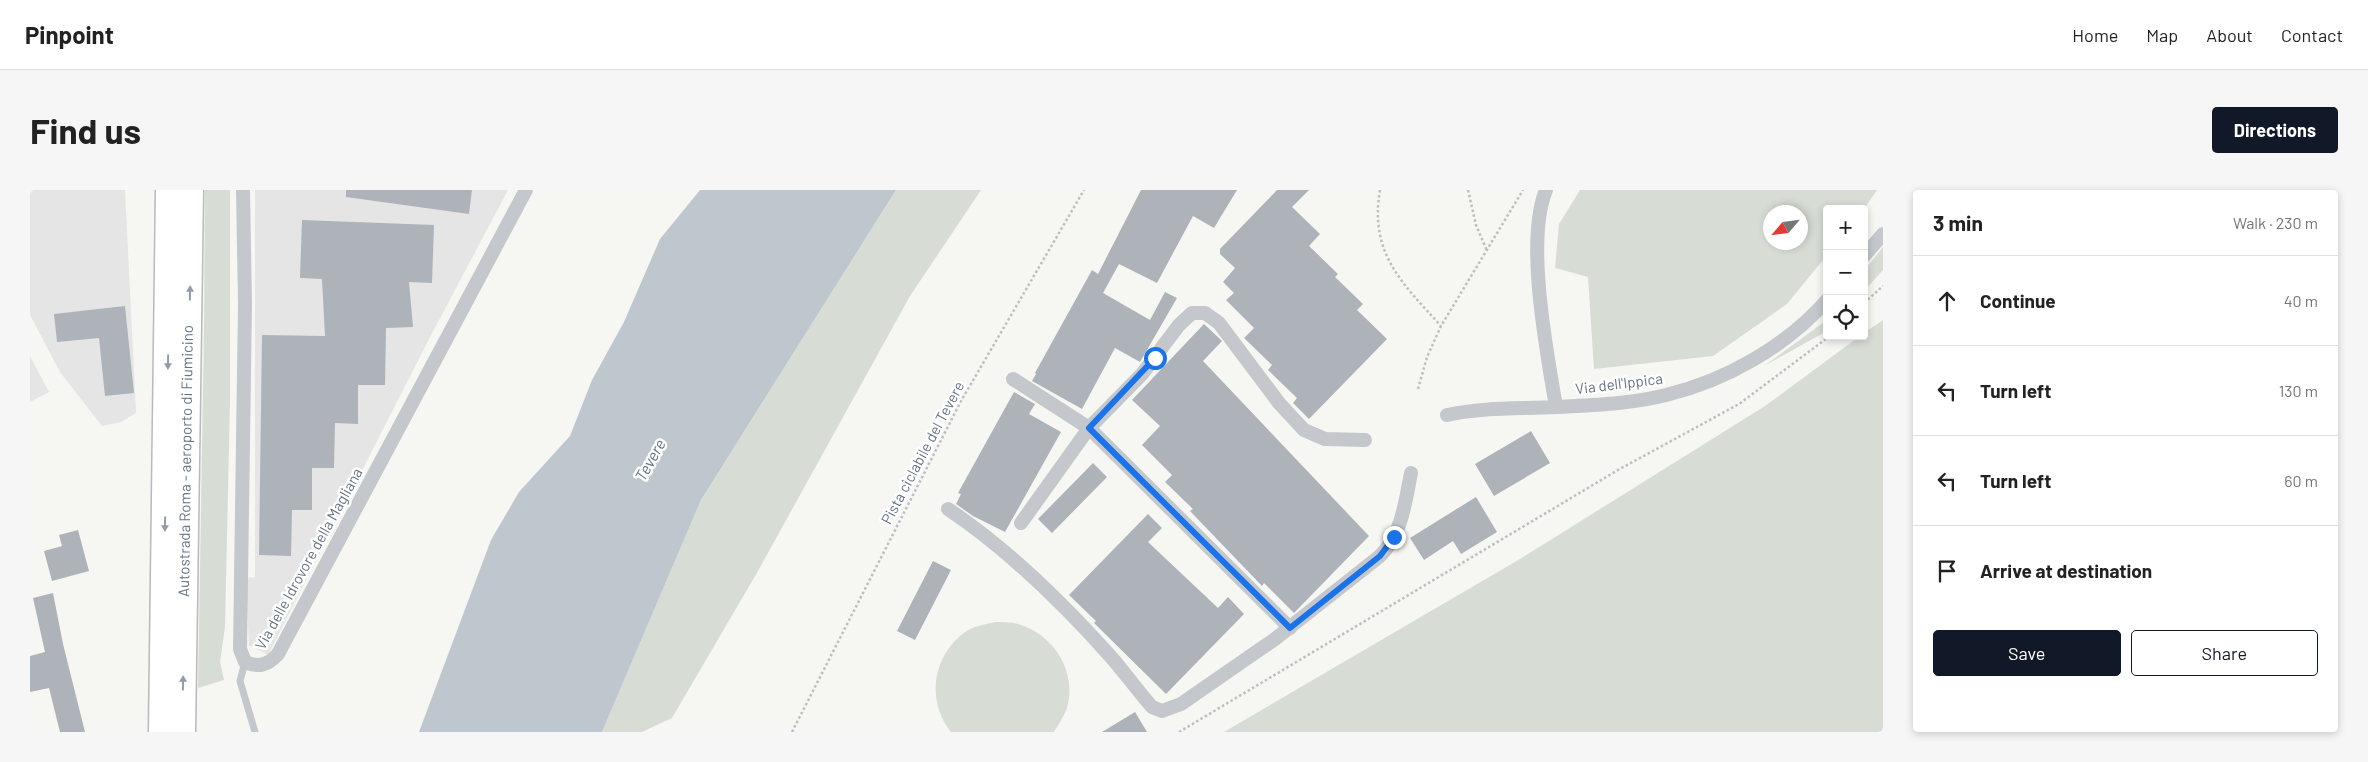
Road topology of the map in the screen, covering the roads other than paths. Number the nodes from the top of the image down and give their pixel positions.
1 (169, 190) edge
2 (190, 190) edge
3 (243, 190) edge
4 (526, 190) edge
5 (1546, 190) edge
6 (1883, 234) edge
7 (1868, 251) edge
8 (1823, 304) edge
9 (1013, 379) dead end
10 (1556, 407) junction
11 (1447, 415) dead end
12 (1089, 428) junction
13 (1365, 440) dead end
14 (1411, 473) dead end
15 (948, 509) dead end
16 (1021, 523) dead end
17 (1290, 628) junction
18 (245, 662) junction
19 (162, 732) edge
20 (182, 732) edge
21 (255, 732) edge

1 -> 19 highway, Autostrada Roma - aeroporto di Fiumicino
20 -> 2 highway, Autostrada Roma - aeroporto di Fiumicino
3 - 18 street, Via delle Idrovore della Magliana
4 - 18 street, Via delle Idrovore della Magliana
5 - 10 street
6 - 7 street
8 - 10 street, Via dell'Ippica
9 - 12 street
10 - 11 street, Via dell'Ippica
12 - 13 street
12 - 16 street
12 - 17 street
14 - 17 street
15 - 17 street
18 - 21 lane

